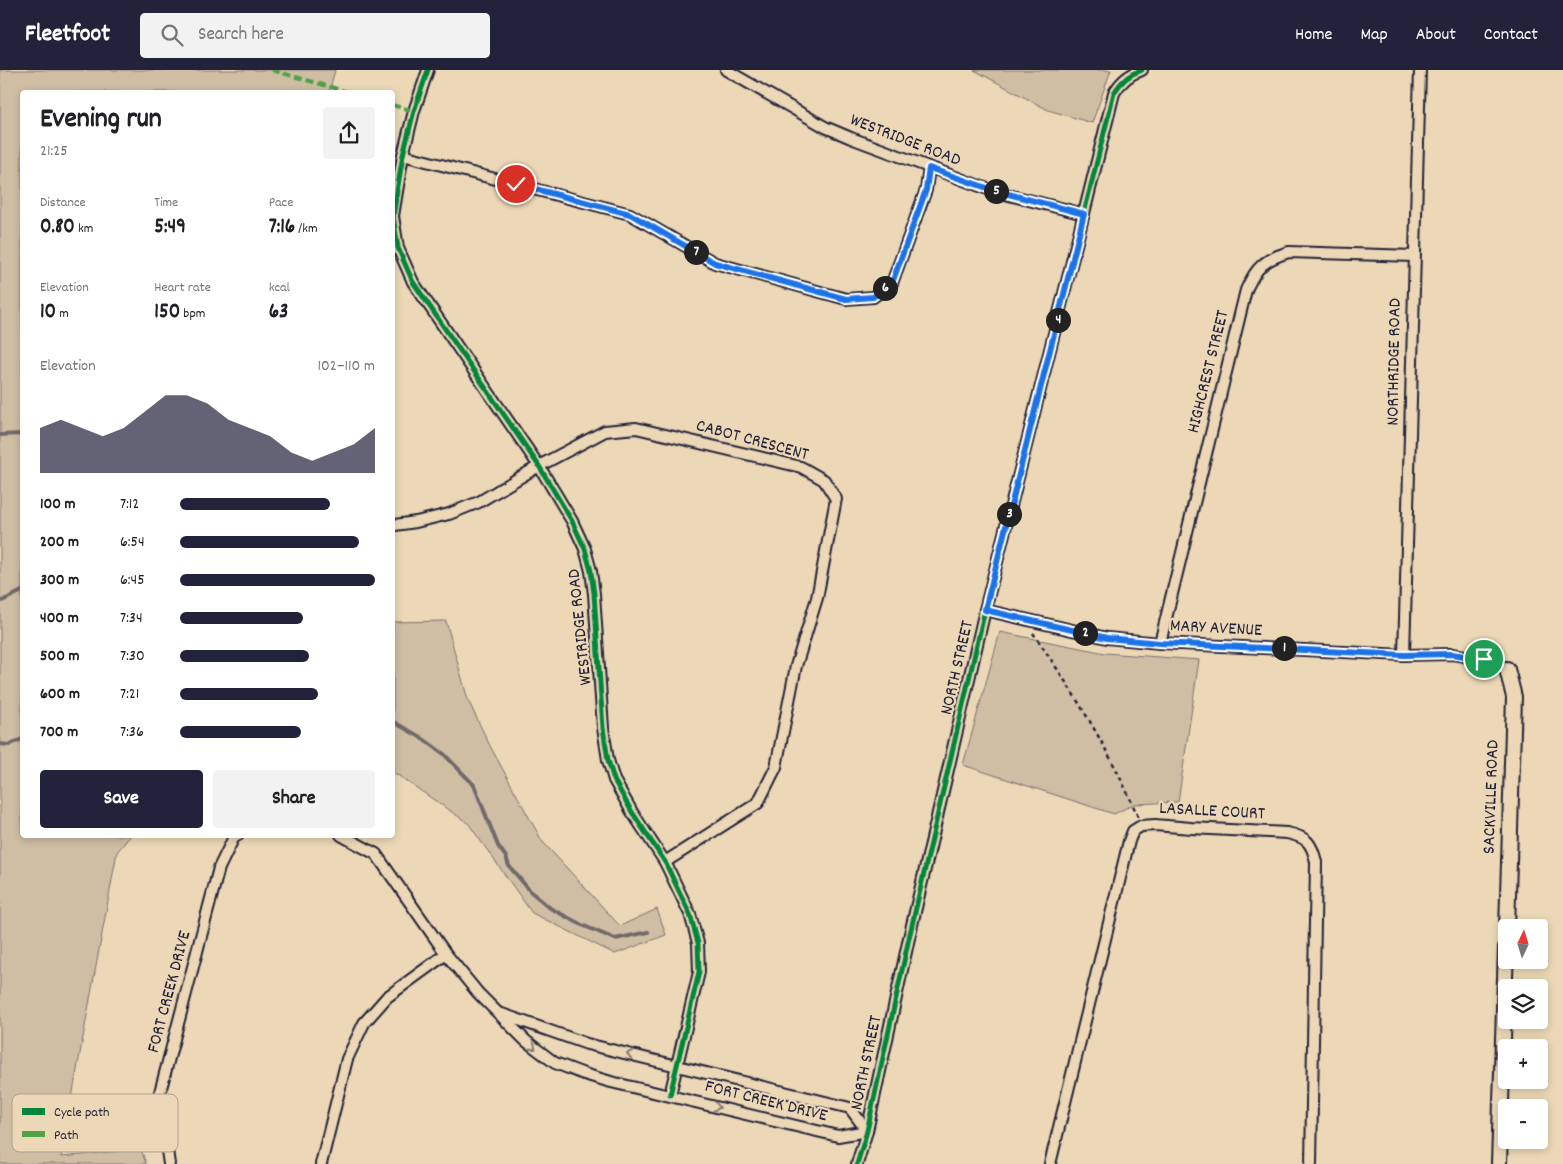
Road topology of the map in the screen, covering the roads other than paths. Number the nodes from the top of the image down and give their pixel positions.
1 (428, 70) edge
2 (726, 70) edge
3 (1142, 70) edge
4 (1420, 70) edge
5 (403, 155) junction
6 (929, 168) junction
7 (395, 199) edge
8 (1084, 214) junction
9 (395, 232) edge
10 (1414, 256) junction
11 (539, 466) junction
12 (395, 525) edge
13 (985, 610) junction
14 (1160, 643) junction
15 (1404, 655) junction
16 (1507, 670) joint
17 (234, 838) edge
18 (347, 838) edge
19 (665, 862) junction
20 (1507, 919) edge
21 (446, 954) junction
22 (1505, 969) edge
23 (499, 1013) junction
24 (677, 1065) junction
25 (160, 1094) edge
26 (670, 1095) junction
27 (867, 1131) junction
28 (321, 1164) edge
29 (857, 1164) edge
30 (1050, 1164) edge
31 (1311, 1164) edge
32 (1499, 1164) edge

1 - 5 street, WESTRIDGE ROAD
2 - 6 street, WESTRIDGE ROAD
3 - 8 street, NORTH STREET
4 - 10 street, NORTHRIDGE ROAD
5 - 6 street
5 - 7 street, WESTRIDGE ROAD
6 - 8 street, WESTRIDGE ROAD
8 - 13 street, NORTH STREET
9 - 11 street, WESTRIDGE ROAD
10 - 14 street, HIGHCREST STREET
10 - 15 street, NORTHRIDGE ROAD
11 - 12 street, CABOT CRESCENT
11 - 19 street, WESTRIDGE ROAD
11 - 19 street, CABOT CRESCENT
13 - 14 street, MARY AVENUE
13 - 27 street, NORTH STREET
14 - 15 street, MARY AVENUE
15 - 16 street, MARY AVENUE
16 - 20 street, SACKVILLE ROAD
17 - 25 street, FORT CREEK DRIVE
18 - 21 street, FORT CREEK DRIVE
19 - 24 street, WESTRIDGE ROAD
21 - 23 street, FORT CREEK DRIVE
21 - 28 street
22 - 32 street
24 -> 23 street, FORT CREEK DRIVE
23 -> 26 street, FORT CREEK DRIVE
24 - 26 street, WESTRIDGE ROAD
24 - 27 street, FORT CREEK DRIVE
26 -> 27 street, FORT CREEK DRIVE
27 - 29 street, NORTH STREET
30 - 31 street, LASALLE COURT

